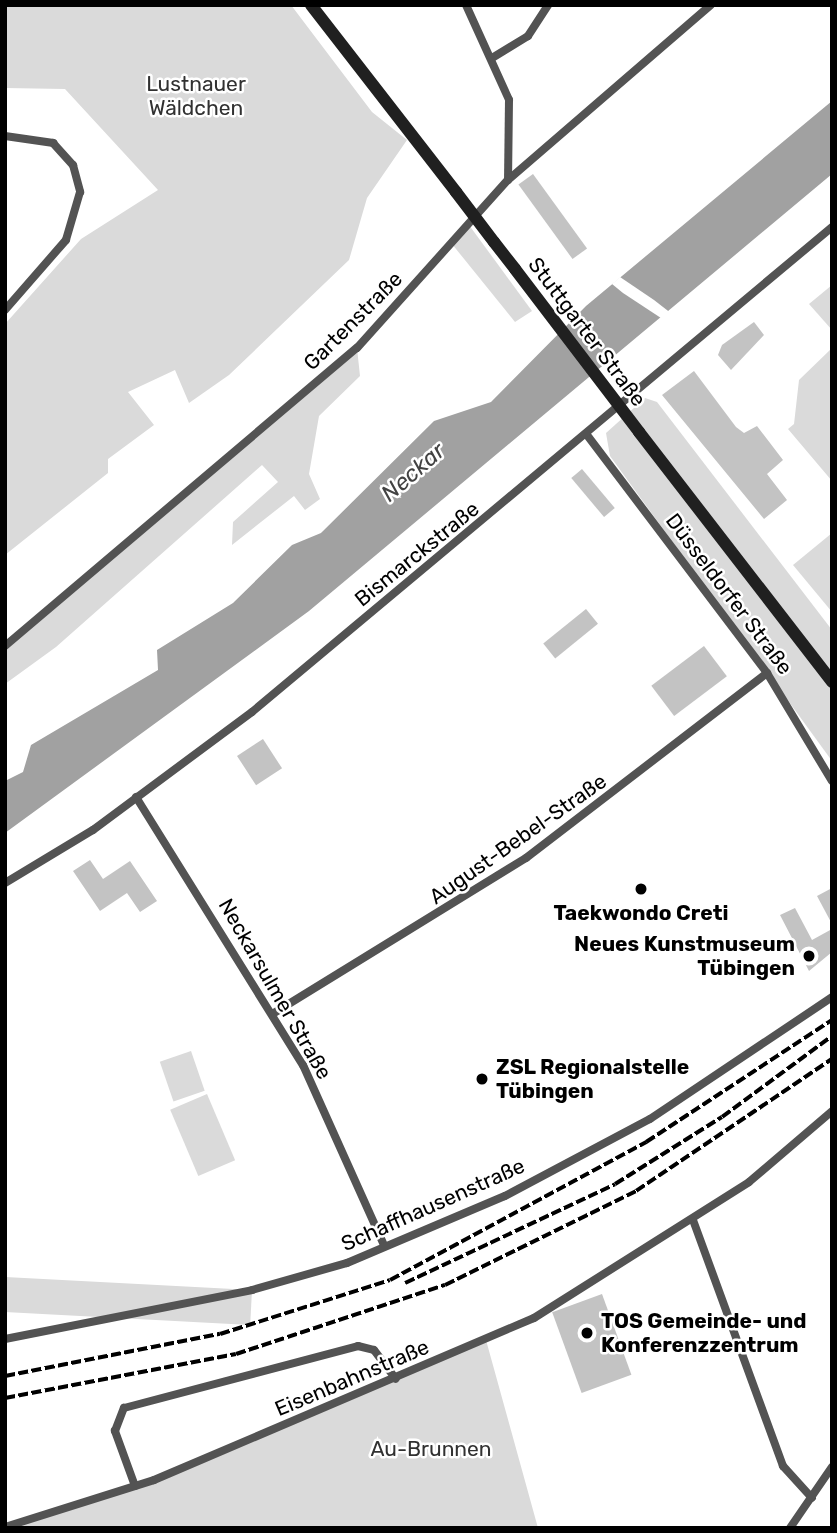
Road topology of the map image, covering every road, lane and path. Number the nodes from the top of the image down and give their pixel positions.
1 (311, 5) edge
2 (466, 5) edge
3 (548, 5) edge
4 (710, 5) edge
5 (492, 58) junction
6 (5, 136) edge
7 (508, 180) junction
8 (832, 227) edge
9 (5, 310) edge
10 (587, 435) junction
11 (5, 646) edge
12 (768, 673) junction
13 (832, 682) edge
14 (832, 781) edge
15 (136, 797) junction
16 (5, 883) edge
17 (832, 997) edge
18 (274, 1013) junction
19 (832, 1111) edge
20 (693, 1220) junction
21 (384, 1245) junction
22 (5, 1339) edge
23 (396, 1378) junction
24 (832, 1467) edge
25 (135, 1486) junction
26 (812, 1498) junction
27 (5, 1527) edge
28 (790, 1528) edge

1 - 13 main road, Stuttgarter Straße, bridge
2 - 5 street
3 - 5 street
4 - 7 street, Gartenstraße
5 - 7 street
6 - 9 street
7 - 11 street, Gartenstraße
8 - 10 street, Bismarckstraße
10 - 12 street, Düsseldorfer Straße
10 - 15 street, Bismarckstraße
12 - 14 street, Düsseldorfer Straße
12 - 18 street, August-Bebel-Straße
15 - 16 street, Bismarckstraße
15 - 18 street, Neckarsulmer Straße
17 - 21 street, Schaffhausenstraße
18 - 21 street, Neckarsulmer Straße
19 - 20 street, Eisenbahnstraße
20 - 23 street, Eisenbahnstraße
20 - 26 street
21 - 22 street, Schaffhausenstraße
23 - 25 street, Eisenbahnstraße
23 - 25 street
24 - 26 street
25 - 27 street, Eisenbahnstraße
26 - 28 street

